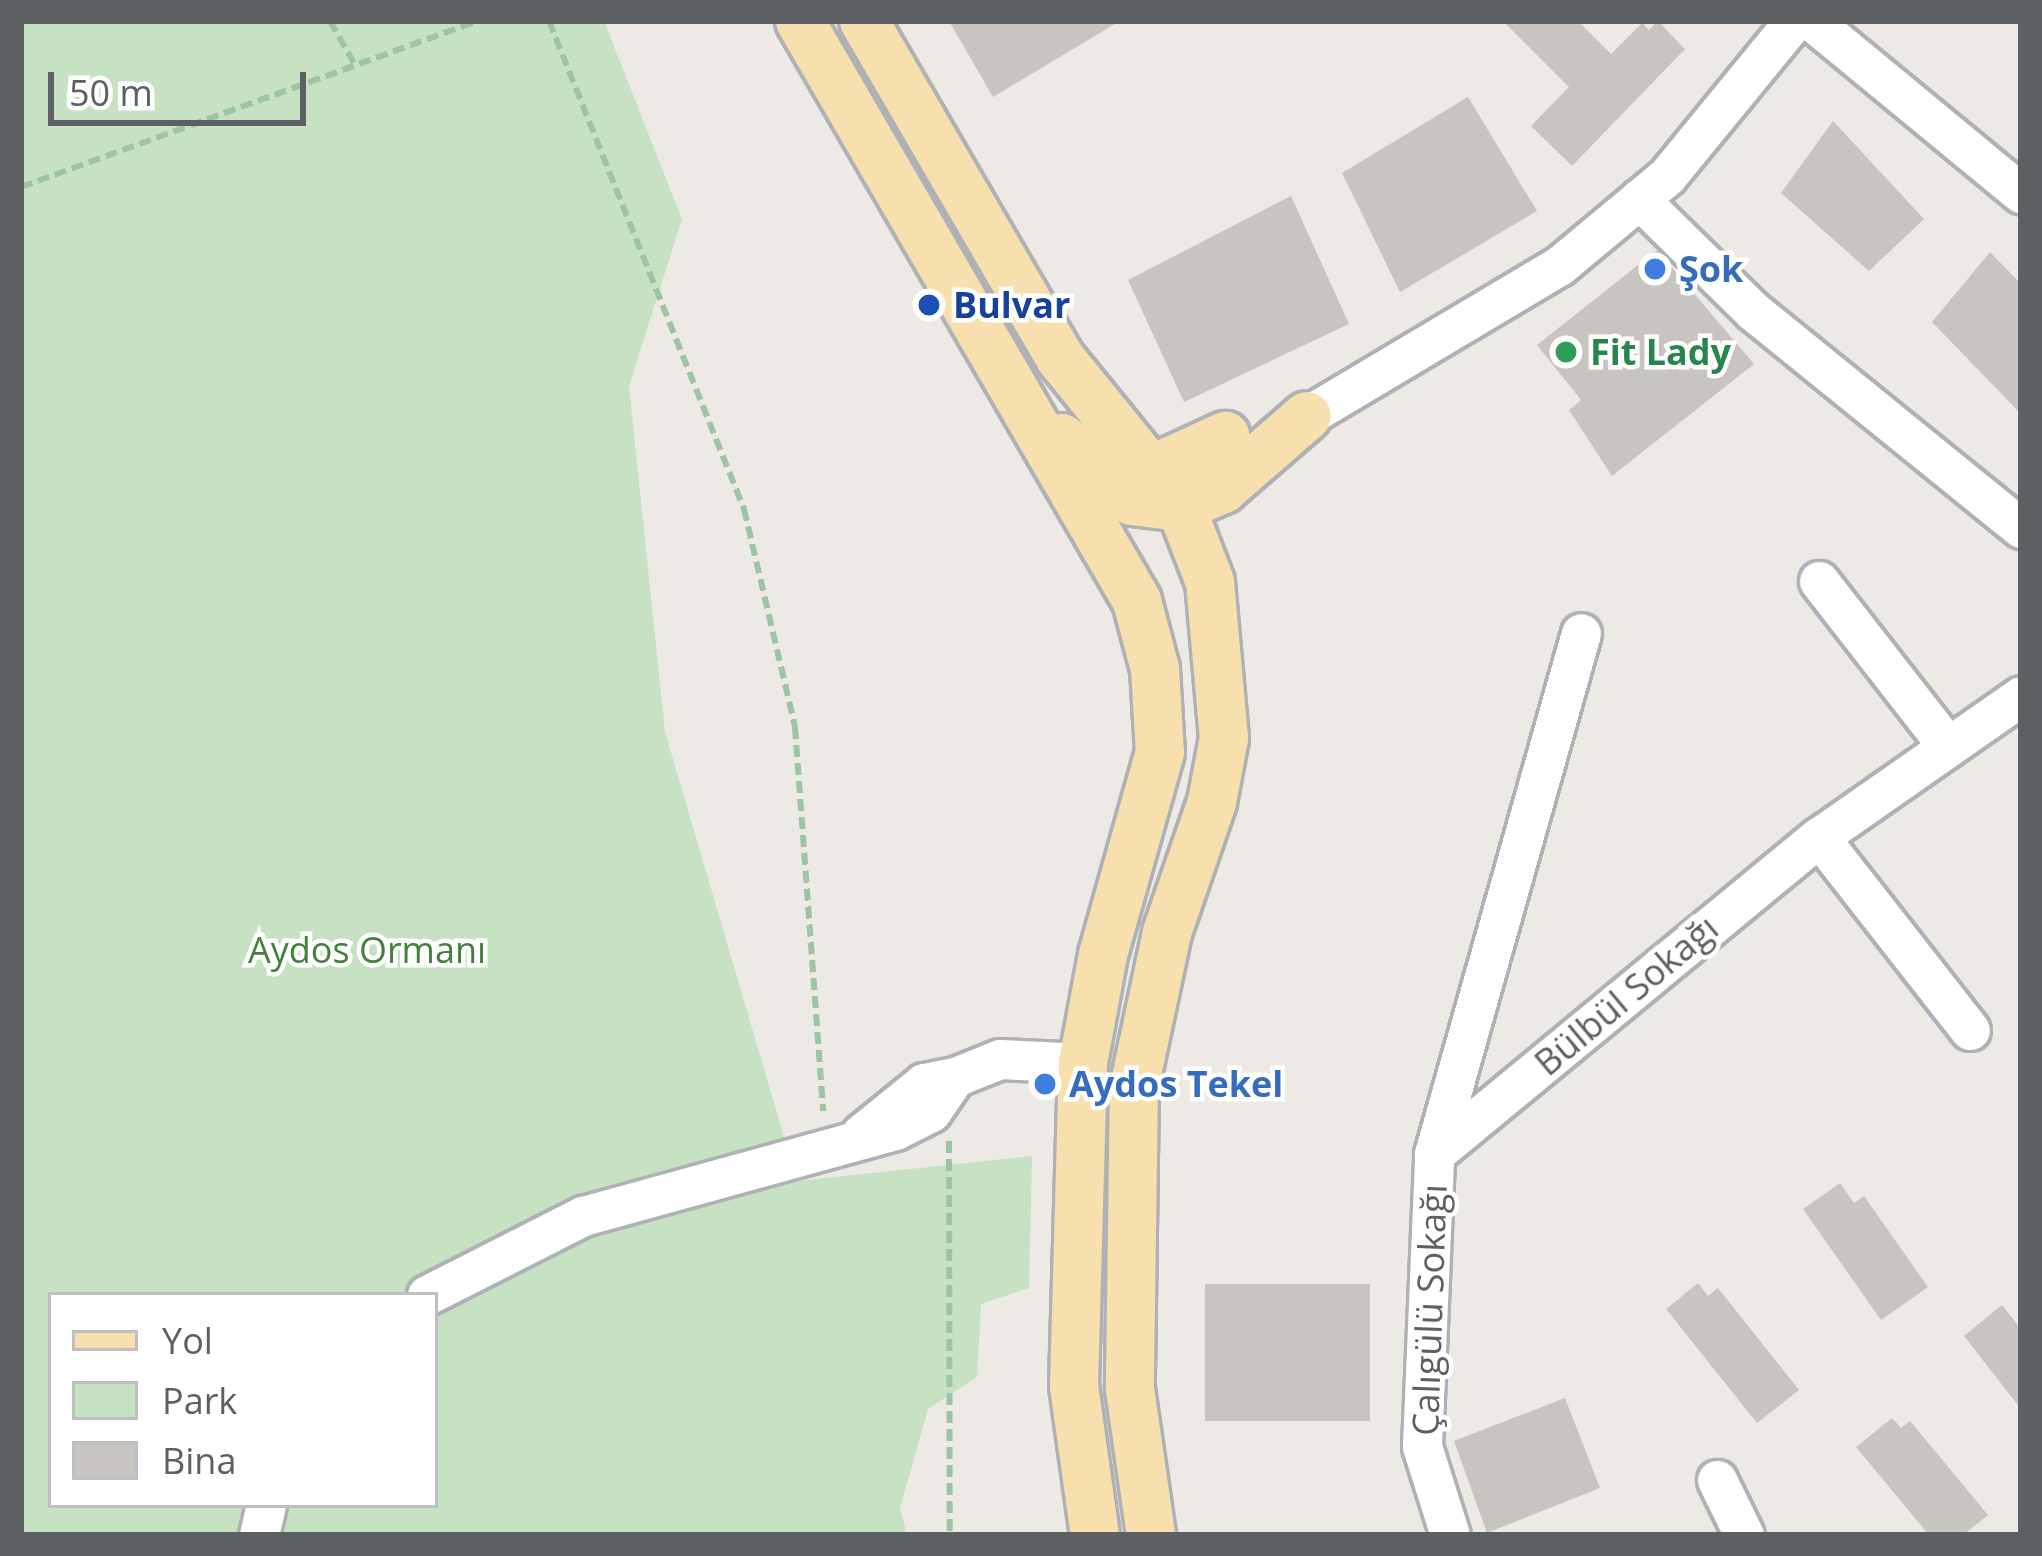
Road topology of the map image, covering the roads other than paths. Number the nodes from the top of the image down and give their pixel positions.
1 (800, 21) edge
2 (864, 21) edge
3 (1794, 21) edge
4 (1812, 21) edge
5 (2021, 194) edge
6 (1639, 200) junction
7 (985, 340) junction
8 (1307, 416) junction
9 (1124, 430) junction
10 (1225, 436) junction
11 (1173, 493) junction
12 (2021, 527) edge
13 (1820, 581) dead end
14 (1137, 602) junction
15 (1582, 633) dead end
16 (2021, 696) edge
17 (1946, 744) junction
18 (1819, 837) junction
19 (1970, 1030) dead end
20 (1083, 1064) junction
21 (1434, 1154) junction
22 (433, 1292) edge
23 (1717, 1480) dead end
24 (1095, 1535) edge
25 (1151, 1535) edge
26 (1450, 1535) edge
27 (1744, 1535) edge

1 - 7 main road
2 - 9 main road
3 - 6 street
4 - 5 street
6 - 8 street
6 - 12 street
7 - 11 main road
7 - 14 main road
8 - 10 main road
8 - 11 main road
9 - 10 main road
9 - 11 main road
10 - 11 main road
11 - 14 main road
11 - 25 main road
13 - 17 street
14 - 20 main road
15 - 21 street, Çalıgülü Sokağı
16 - 17 street, Bülbül Sokağı
17 - 18 street, Bülbül Sokağı
18 - 19 street
18 - 21 street, Bülbül Sokağı
20 - 22 street
20 - 24 main road
21 - 26 street, Çalıgülü Sokağı
23 - 27 street

